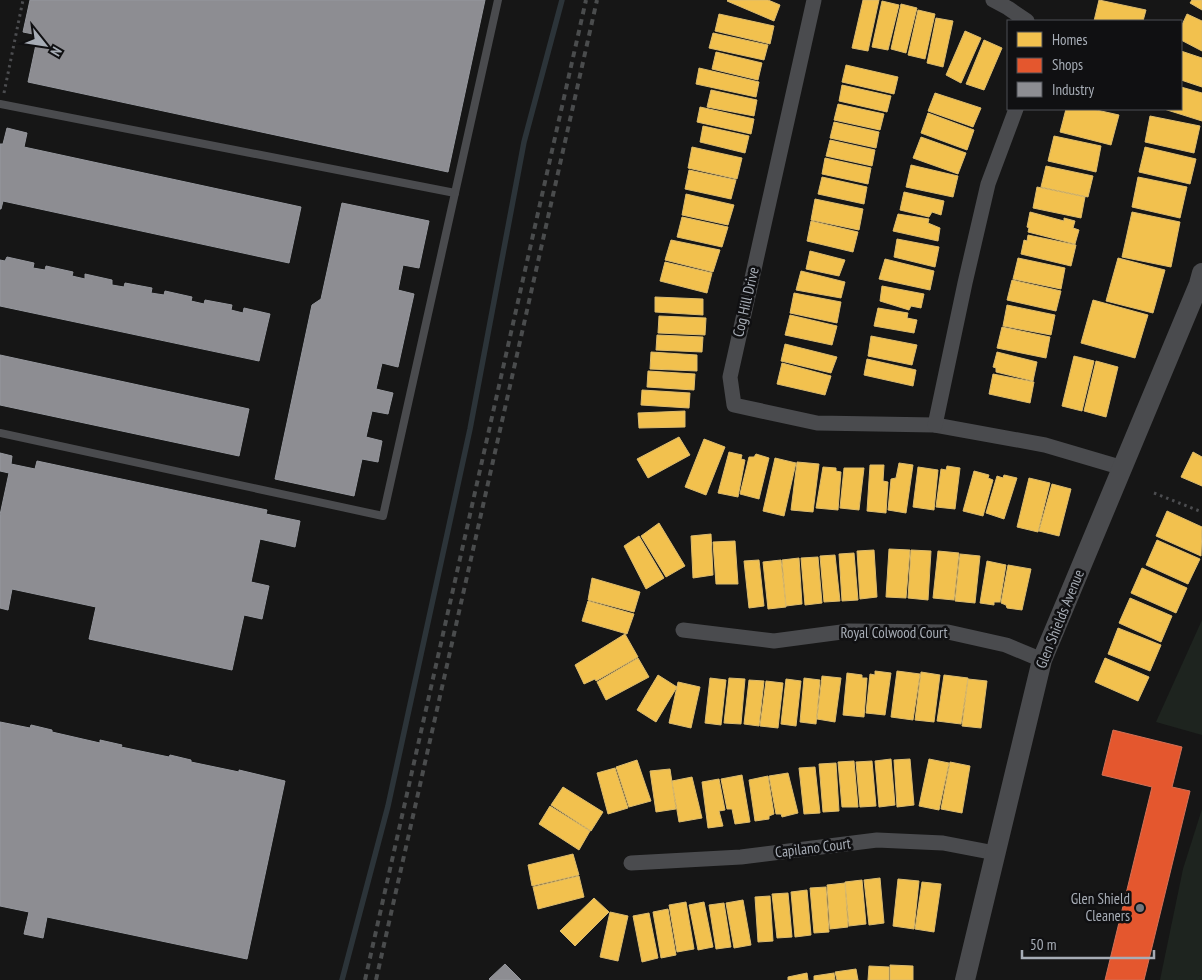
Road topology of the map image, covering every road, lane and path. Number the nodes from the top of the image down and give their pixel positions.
1 (23, 0) edge
2 (498, 0) edge
3 (814, 0) edge
4 (992, 0) edge
5 (1026, 20) edge
6 (1, 104) edge
7 (1016, 110) edge
8 (455, 193) junction
9 (1202, 273) edge
10 (935, 425) junction
11 (0, 433) edge
12 (1123, 468) junction
13 (1154, 493) dead end
14 (1202, 512) edge
15 (683, 630) dead end
16 (1042, 660) junction
17 (995, 853) junction
18 (631, 863) dead end
19 (965, 980) edge

1 - 6 path
2 - 8 lane
3 - 10 street, Cog Hill Drive
4 - 5 street
6 - 8 lane
7 - 10 street
8 - 11 lane
9 - 12 street, Glen Shields Avenue
10 - 12 street, Cog Hill Drive
12 - 16 street, Glen Shields Avenue
13 - 14 path
15 - 16 street, Royal Colwood Court
16 - 17 street, Glen Shields Avenue
17 - 18 street, Capilano Court
17 - 19 street, Glen Shields Avenue

